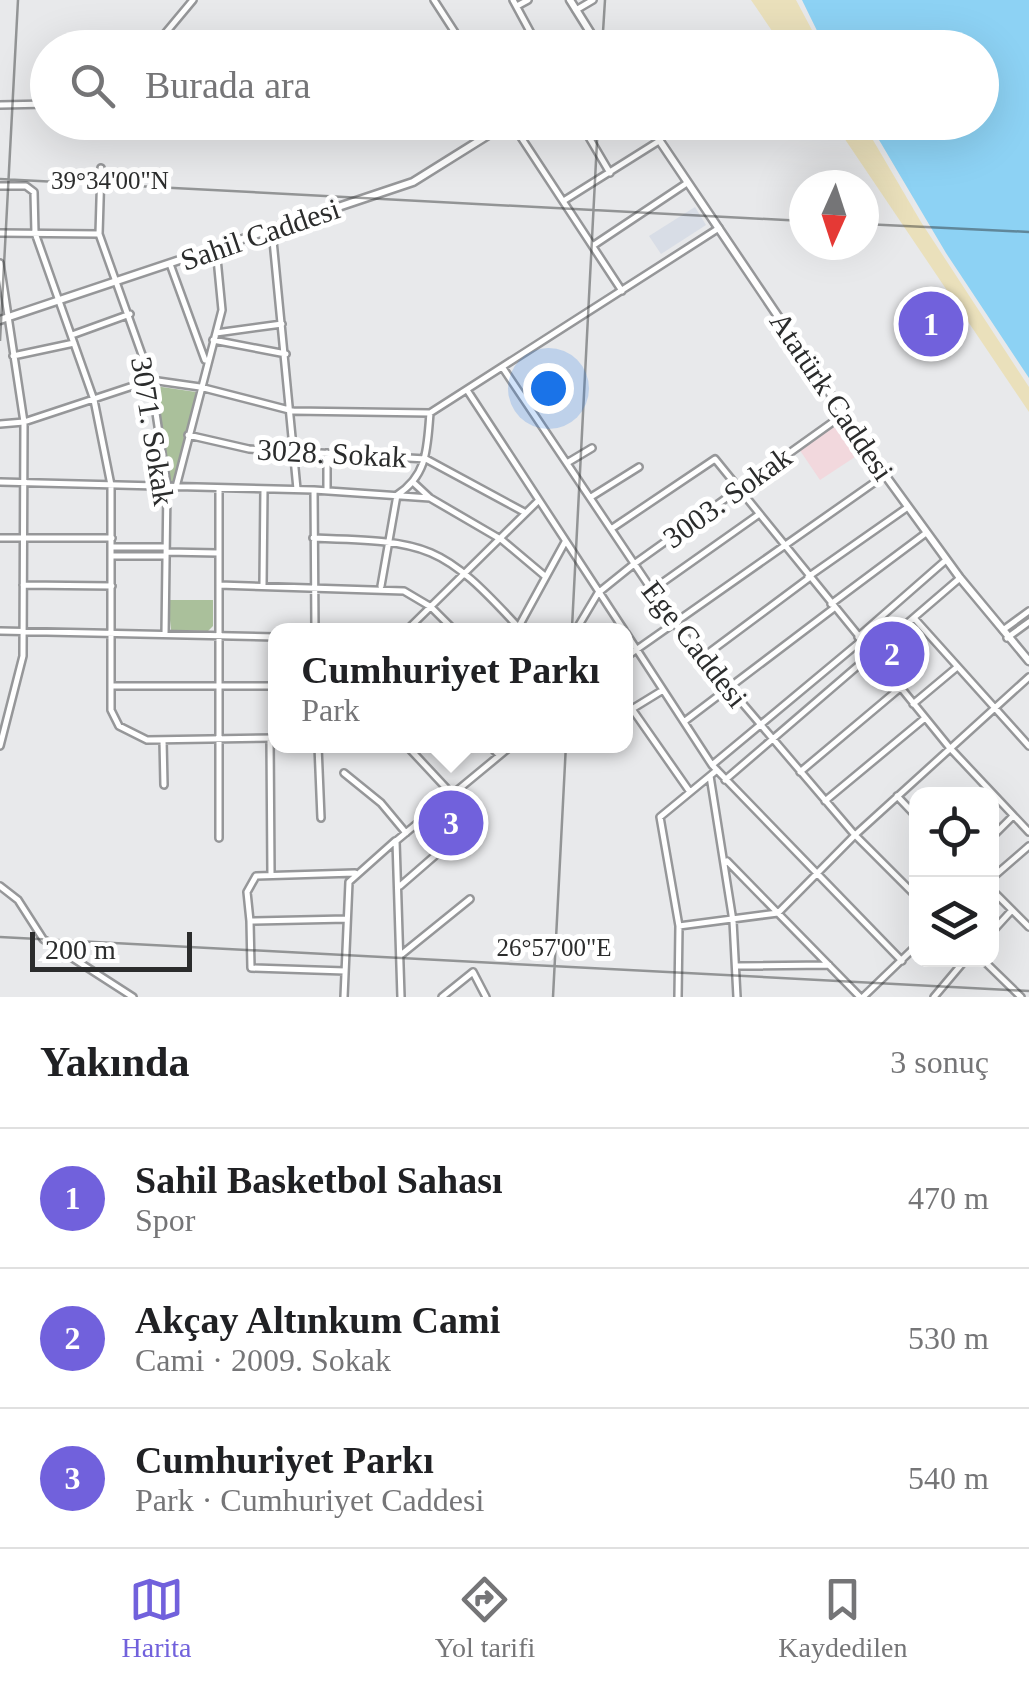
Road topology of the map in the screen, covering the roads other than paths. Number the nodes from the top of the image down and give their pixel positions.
1 (193, 0) edge
2 (434, 0) edge
3 (528, 0) edge
4 (570, 0) edge
5 (593, 0) edge
6 (515, 3) edge
7 (576, 10) junction
8 (168, 30) edge
9 (453, 30) edge
10 (529, 30) edge
11 (589, 30) edge
12 (30, 104) edge
13 (0, 105) edge
14 (481, 140) edge
15 (522, 140) edge
16 (591, 140) edge
17 (660, 142) joint
18 (101, 168) dead end
19 (610, 172) junction
20 (687, 183) junction
21 (0, 186) edge
22 (564, 200) junction
23 (718, 228) junction
24 (272, 230) junction
25 (0, 233) edge
26 (36, 234) junction
27 (99, 234) junction
28 (594, 246) junction
29 (216, 248) junction
30 (0, 262) edge
31 (170, 264) junction
32 (119, 281) junction
33 (622, 291) junction
34 (59, 300) junction
35 (130, 314) junction
36 (3, 318) edge
37 (282, 324) junction
38 (72, 334) junction
39 (214, 336) junction
40 (74, 342) junction
41 (286, 354) junction
42 (14, 356) junction
43 (206, 364) junction
44 (503, 368) junction
45 (151, 380) junction
46 (200, 387) junction
47 (467, 390) junction
48 (94, 400) junction
49 (292, 411) junction
50 (430, 413) junction
51 (844, 414) junction
52 (24, 422) junction
53 (0, 424) edge
54 (188, 435) junction
55 (592, 448) dead end
56 (296, 452) junction
57 (327, 454) junction
58 (426, 459) junction
59 (567, 463) junction
60 (639, 466) dead end
61 (885, 475) junction
62 (0, 482) edge
63 (22, 483) junction
64 (414, 484) junction
65 (111, 485) junction
66 (167, 486) junction
67 (176, 486) junction
68 (219, 488) junction
69 (264, 488) junction
70 (737, 488) junction
71 (298, 489) junction
72 (314, 490) junction
73 (328, 490) junction
74 (397, 495) junction
75 (430, 498) junction
76 (590, 498) junction
77 (538, 502) junction
78 (908, 506) junction
79 (524, 512) junction
80 (758, 515) junction
81 (611, 529) junction
82 (926, 533) junction
83 (0, 538) edge
84 (23, 538) junction
85 (313, 538) junction
86 (388, 540) junction
87 (502, 540) junction
88 (112, 542) junction
89 (565, 542) junction
90 (783, 546) junction
91 (166, 552) junction
92 (219, 553) junction
93 (112, 556) junction
94 (946, 560) junction
95 (634, 564) junction
96 (468, 572) junction
97 (546, 578) junction
98 (809, 578) junction
99 (960, 578) junction
100 (219, 584) junction
101 (24, 585) junction
102 (263, 585) junction
103 (112, 586) junction
104 (312, 586) junction
105 (380, 587) junction
106 (652, 590) junction
107 (598, 593) junction
108 (832, 606) junction
109 (432, 607) junction
110 (1029, 611) edge
111 (914, 618) junction
112 (1029, 622) edge
113 (315, 623) edge
114 (415, 623) edge
115 (447, 623) edge
116 (515, 623) edge
117 (523, 623) edge
118 (580, 623) edge
119 (619, 623) edge
120 (674, 623) junction
121 (0, 631) edge
122 (1001, 631) junction
123 (24, 632) junction
124 (113, 634) junction
125 (165, 635) junction
126 (219, 636) junction
127 (268, 638) edge
128 (1008, 638) junction
129 (859, 639) junction
130 (633, 643) edge
131 (637, 649) junction
132 (633, 652) edge
133 (872, 654) junction
134 (702, 658) junction
135 (1029, 661) edge
136 (956, 668) junction
137 (1029, 678) edge
138 (111, 686) junction
139 (218, 686) junction
140 (268, 686) edge
141 (728, 688) junction
142 (900, 688) junction
143 (664, 689) junction
144 (913, 704) junction
145 (633, 709) edge
146 (992, 710) junction
147 (633, 711) edge
148 (925, 718) junction
149 (684, 721) junction
150 (760, 726) junction
151 (268, 738) edge
152 (218, 739) junction
153 (770, 739) junction
154 (162, 740) junction
155 (0, 746) edge
156 (1029, 746) edge
157 (949, 747) junction
158 (273, 753) edge
159 (318, 753) edge
160 (413, 753) edge
161 (496, 753) edge
162 (503, 753) edge
163 (499, 756) junction
164 (715, 768) junction
165 (800, 772) junction
166 (344, 773) dead end
167 (710, 776) junction
168 (725, 780) junction
169 (164, 785) dead end
170 (690, 792) junction
171 (453, 794) junction
172 (896, 796) junction
173 (825, 800) junction
174 (909, 809) edge
175 (1013, 816) junction
176 (320, 818) dead end
177 (999, 830) edge
178 (1029, 832) edge
179 (406, 833) junction
180 (855, 835) junction
181 (219, 838) dead end
182 (396, 841) junction
183 (1028, 848) edge
184 (725, 858) junction
185 (271, 873) junction
186 (355, 873) junction
187 (816, 874) junction
188 (993, 877) edge
189 (0, 886) edge
190 (400, 886) junction
191 (909, 889) edge
192 (999, 897) edge
193 (470, 899) dead end
194 (1012, 910) junction
195 (778, 913) junction
196 (348, 920) junction
197 (250, 921) junction
198 (733, 921) junction
199 (999, 924) edge
200 (679, 926) junction
201 (1029, 927) edge
202 (402, 954) junction
203 (909, 954) edge
204 (902, 961) junction
205 (737, 966) junction
206 (829, 966) junction
207 (960, 967) edge
208 (989, 967) edge
209 (345, 971) junction
210 (870, 991) junction
211 (133, 997) edge
212 (344, 997) edge
213 (401, 997) edge
214 (442, 997) edge
215 (486, 997) edge
216 (678, 997) edge
217 (737, 997) edge
218 (862, 997) edge
219 (877, 997) edge
220 (934, 997) edge
221 (1021, 997) edge

1 - 8 street
2 - 9 street
3 - 6 street
4 - 7 main road
5 - 7 street
6 - 10 street
7 - 11 main road
12 - 13 street
14 - 24 main road, Sahil Caddesi
15 - 22 street
16 - 19 street
17 - 19 street
17 - 20 main road, Atatürk Caddesi
18 - 27 street
19 - 22 street
20 - 23 main road, Atatürk Caddesi
20 - 28 street
21 - 26 street
22 - 28 street
23 - 33 street
23 - 51 main road, Atatürk Caddesi
24 - 29 main road, Sahil Caddesi
24 - 37 street
25 - 26 street
26 - 27 street
26 - 34 street
27 - 32 street, 3071. Sokak
28 - 33 street
29 - 31 main road, Sahil Caddesi
29 - 39 street
30 - 36 street
31 - 32 main road, Sahil Caddesi
31 - 43 street
32 - 34 main road, Sahil Caddesi
32 - 35 street, 3071. Sokak
33 - 44 street
34 - 36 main road, Sahil Caddesi
34 - 38 street
35 - 38 street
35 - 45 street, 3071. Sokak
36 - 42 street
37 - 39 street
37 - 41 street
38 - 40 street
39 - 41 street
39 - 43 street
40 - 42 street
40 - 48 street
41 - 49 street
42 - 52 street
43 - 46 street
44 - 47 street
44 - 59 street, Ege Caddesi
45 - 46 street
45 - 48 street
45 - 66 street, 3071. Sokak
46 - 49 street
46 - 54 street
47 - 50 street
47 - 77 street
48 - 52 street
48 - 65 street
49 - 50 street
49 - 56 street
50 - 58 street
51 - 61 main road, Atatürk Caddesi
51 - 70 street, 3003. Sokak
52 - 53 street
52 - 63 street
54 - 56 street, 3028. Sokak
54 - 67 street
55 - 59 street
56 - 57 street, 3028. Sokak
56 - 71 street
57 - 58 street, 3028. Sokak
57 - 73 street
58 - 64 street
58 - 79 street, 3028. Sokak
59 - 76 street, Ege Caddesi
60 - 76 street
61 - 78 main road, Atatürk Caddesi
61 - 90 street
62 - 63 street
63 - 65 street
63 - 84 street
64 - 74 street
64 - 75 street
65 - 66 street
65 - 88 street
66 - 67 street
66 - 91 street, 3071. Sokak
67 - 68 street
68 - 69 street
68 - 92 street
69 - 71 street
69 - 102 street
70 - 80 street
70 - 81 street
70 - 95 street, 3003. Sokak
71 - 72 street
72 - 73 street
72 - 85 street
73 - 74 street
74 - 75 street
74 - 86 street
75 - 87 street
76 - 81 street, Ege Caddesi
77 - 79 street
77 - 89 street
78 - 82 main road, Atatürk Caddesi
78 - 98 street
79 - 87 street
80 - 90 street
80 - 106 street
81 - 95 street, Ege Caddesi
82 - 94 main road, Atatürk Caddesi
82 - 108 street
83 - 84 street
84 - 88 street
84 - 101 street
85 - 86 street
85 - 104 street
86 - 96 street
86 - 105 street
87 - 96 street
87 - 97 street
88 - 91 street
88 - 93 street
89 - 97 street
89 - 107 street
90 - 98 street
90 - 120 street
91 - 92 street
91 - 93 street
91 - 125 street, 3071. Sokak
92 - 100 street
93 - 103 street
94 - 99 main road, Atatürk Caddesi
94 - 129 street
95 - 106 street, Ege Caddesi
95 - 107 street, 3003. Sokak
96 - 109 street
96 - 116 street
97 - 117 street
98 - 108 street
98 - 134 street
99 - 111 street
99 - 122 main road, Atatürk Caddesi
100 - 102 street
100 - 126 street
101 - 103 street
101 - 123 street
102 - 104 street
103 - 124 street
104 - 105 street
104 - 113 street
105 - 109 street
106 - 120 street, Ege Caddesi
107 - 118 street, 3003. Sokak
107 - 119 street
108 - 129 street
108 - 141 street
109 - 114 street
109 - 115 street
110 - 122 street
111 - 133 street
111 - 136 street
112 - 128 street
120 - 131 street
120 - 134 street, Ege Caddesi
121 - 123 street
122 - 128 main road, Atatürk Caddesi
123 - 124 street
123 - 155 street
124 - 125 street
124 - 138 street
125 - 126 street
126 - 127 street
126 - 139 street
128 - 135 main road, Atatürk Caddesi
129 - 133 street
129 - 150 street
130 - 131 street
131 - 132 street
131 - 143 street
133 - 142 street
133 - 153 street
134 - 141 street, Ege Caddesi
136 - 144 street
136 - 146 street
137 - 146 street
138 - 139 street
138 - 154 street
139 - 140 street
139 - 152 street
141 - 149 street
141 - 150 street, Ege Caddesi
142 - 144 street
142 - 165 street
143 - 145 street
143 - 149 street
144 - 148 street
146 - 156 street
146 - 157 street
147 - 170 street
148 - 157 street
148 - 173 street
149 - 164 street
150 - 153 street, Ege Caddesi
150 - 164 street
151 - 152 street
152 - 154 street
152 - 181 street
153 - 165 street, Ege Caddesi
153 - 168 street
154 - 169 street
157 - 172 street
157 - 175 street
158 - 185 street
159 - 176 street
160 - 171 street
161 - 163 street
162 - 163 street
163 - 171 street
164 - 167 street
164 - 168 street
165 - 173 street, Ege Caddesi
166 - 179 street
167 - 170 street
167 - 184 street
168 - 187 street
170 - 200 street
171 - 179 street
171 - 190 street
172 - 174 street
172 - 180 street
173 - 180 street, Ege Caddesi
175 - 177 street
175 - 178 street
179 - 182 street
180 - 187 street
180 - 191 street, Ege Caddesi
182 - 186 street
182 - 190 street
183 - 188 street
184 - 195 street
184 - 198 street
185 - 186 street
185 - 197 street
186 - 196 street
187 - 195 street
187 - 204 street
189 - 211 street
190 - 202 street
192 - 194 street
193 - 202 street
194 - 199 street
194 - 201 street
195 - 198 street
195 - 206 street
196 - 197 street
196 - 209 street
197 - 209 street
198 - 200 street
198 - 205 street
200 - 216 street
202 - 213 street
203 - 204 street
204 - 210 street
205 - 206 street
205 - 217 street
206 - 218 street
207 - 220 street
208 - 221 street
209 - 212 street
210 - 218 street
210 - 219 street
214 - 215 street

